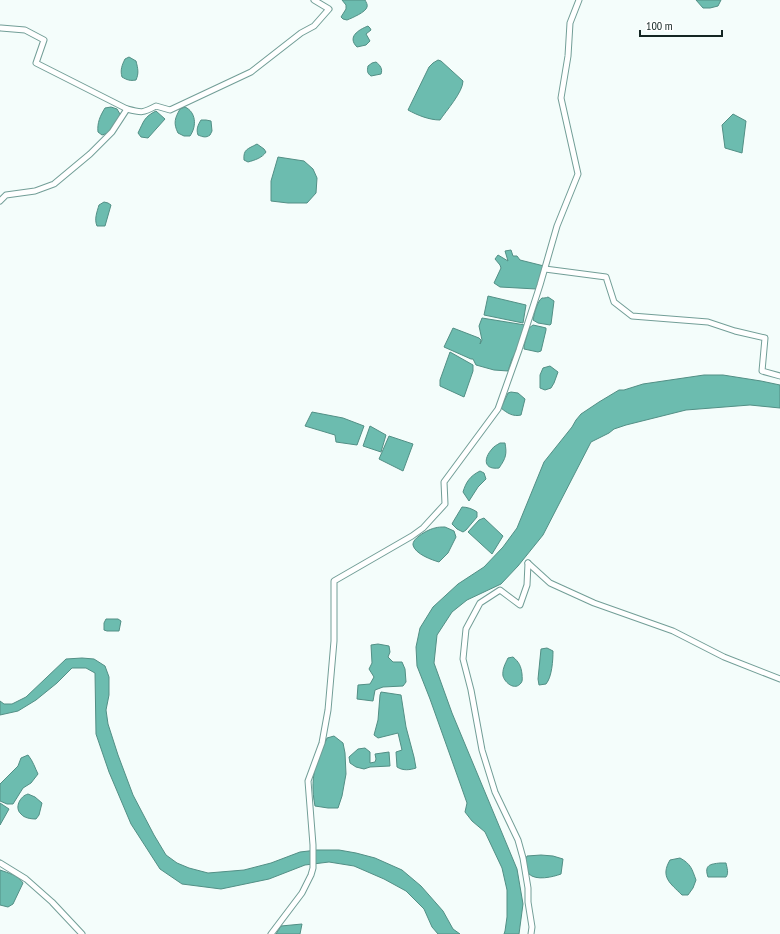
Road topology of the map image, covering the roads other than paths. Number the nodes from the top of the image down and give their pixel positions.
1 (314, 0) edge
2 (579, 0) edge
3 (2, 28) dead end
4 (127, 109) junction
5 (0, 201) edge
6 (545, 269) junction
7 (780, 376) edge
8 (780, 679) edge
9 (0, 863) edge
10 (82, 934) edge
11 (271, 934) edge
12 (531, 934) edge

1 - 4 street
2 - 6 street
3 - 4 street
4 - 5 street
6 - 7 street
6 - 11 street
8 - 12 street
9 - 10 street

